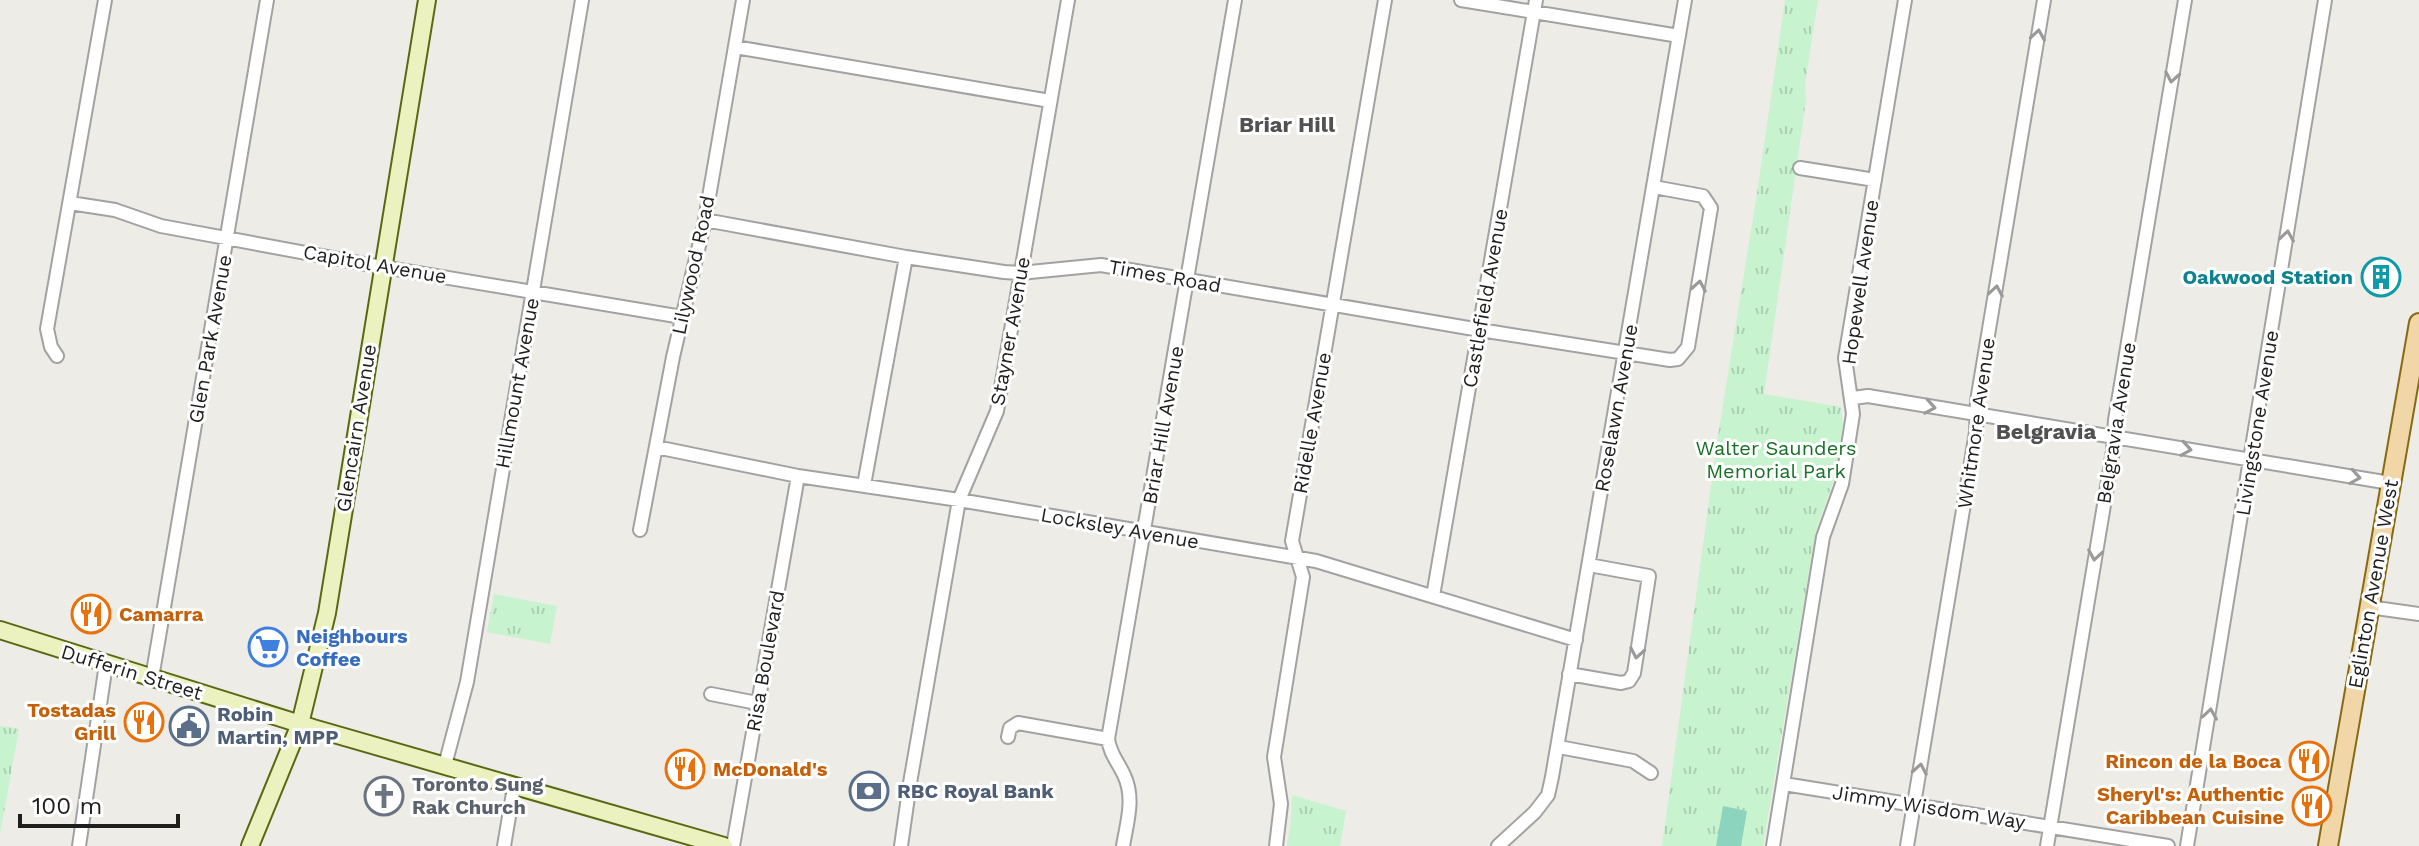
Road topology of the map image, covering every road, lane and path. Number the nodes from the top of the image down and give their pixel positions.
1 (105, 0) edge
2 (267, 0) edge
3 (427, 0) edge
4 (582, 0) edge
5 (743, 0) edge
6 (1068, 0) edge
7 (1235, 0) edge
8 (1385, 0) edge
9 (1461, 0) edge
10 (1685, 0) edge
11 (1905, 0) edge
12 (2044, 0) edge
13 (2185, 0) edge
14 (2325, 0) edge
15 (1535, 6) edge
16 (1679, 36) junction
17 (735, 47) junction
18 (1050, 101) junction
19 (1800, 168) dead end
20 (1875, 180) junction
21 (1654, 187) junction
22 (70, 203) junction
23 (705, 220) junction
24 (227, 237) junction
25 (906, 257) junction
26 (382, 266) junction
27 (1020, 273) junction
28 (1188, 280) junction
29 (532, 291) junction
30 (1332, 305) junction
31 (682, 317) junction
32 (2419, 323) edge
33 (1480, 330) junction
34 (1625, 353) junction
35 (57, 356) dead end
36 (1853, 398) junction
37 (1977, 415) junction
38 (2113, 437) junction
39 (656, 447) junction
40 (2252, 460) junction
41 (798, 476) junction
42 (2390, 483) junction
43 (864, 485) junction
44 (959, 500) junction
45 (640, 530) dead end
46 (1144, 532) junction
47 (1297, 558) junction
48 (1589, 565) junction
49 (1433, 596) junction
50 (2369, 607) junction
51 (2419, 614) edge
52 (0, 630) edge
53 (1576, 640) junction
54 (106, 664) junction
55 (1569, 674) junction
56 (152, 678) junction
57 (711, 694) dead end
58 (757, 703) junction
59 (300, 724) junction
60 (1008, 737) dead end
61 (1108, 739) junction
62 (1559, 747) junction
63 (445, 765) junction
64 (1651, 773) dead end
65 (1784, 784) junction
66 (514, 787) junction
67 (1914, 804) junction
68 (2050, 827) junction
69 (79, 846) edge
70 (250, 846) edge
71 (504, 846) edge
72 (724, 846) edge
73 (733, 846) edge
74 (901, 846) edge
75 (1123, 846) edge
76 (1276, 846) edge
77 (1498, 846) edge
78 (1773, 846) edge
79 (1907, 846) edge
80 (2047, 846) edge
81 (2168, 846) edge
82 (2187, 846) edge
83 (2328, 846) edge

1 - 22 street
2 - 24 street, Glen Park Avenue
3 - 26 street, Glencairn Avenue
4 - 29 street, Hillmount Avenue
5 - 17 street, Lilywood Road
6 - 18 street, Stayner Avenue
7 - 28 street, Briar Hill Avenue
8 - 30 street, Ridelle Avenue
9 - 15 street
10 - 16 street, Roselawn Avenue
11 - 20 street, Hopewell Avenue
37 -> 12 street, Whitmore Avenue
13 -> 38 street, Belgravia Avenue
40 -> 14 street, Livingstone Avenue
15 - 16 street
15 - 33 street, Castlefield Avenue
16 - 21 street, Roselawn Avenue
17 - 18 street
17 - 23 street, Lilywood Road
18 - 27 street, Stayner Avenue
19 - 20 street
20 - 36 street, Hopewell Avenue
21 - 34 street, Roselawn Avenue
34 -> 21 street, Times Road
22 - 24 street, Capitol Avenue
22 - 35 street
23 - 25 street, Times Road
23 - 31 street, Lilywood Road
24 - 26 street, Capitol Avenue
24 - 56 street, Glen Park Avenue
25 - 27 street, Times Road
25 - 43 street
26 - 29 street, Capitol Avenue
26 - 59 street, Glencairn Avenue
27 - 28 street, Times Road
27 - 44 street, Stayner Avenue
28 - 30 street, Times Road
28 - 46 street, Briar Hill Avenue
29 - 31 street, Capitol Avenue
29 - 63 street, Hillmount Avenue
30 - 33 street, Times Road
30 - 47 street, Ridelle Avenue
31 - 39 street, Lilywood Road
32 - 42 main road, Eglinton Avenue West
33 - 34 street, Times Road
33 - 49 street, Castlefield Avenue
34 - 48 street, Roselawn Avenue
36 -> 37 street
36 - 65 street, Hopewell Avenue
37 - 38 street
67 -> 37 street, Whitmore Avenue
38 -> 40 street
38 -> 68 street, Belgravia Avenue
39 - 41 street, Locksley Avenue
39 - 45 street, Lilywood Road
40 -> 42 street
82 -> 40 street, Livingstone Avenue
41 - 43 street, Locksley Avenue
41 - 58 street, Risa Boulevard
42 - 50 main road, Eglinton Avenue West
43 - 44 street, Locksley Avenue
44 - 46 street, Locksley Avenue
44 - 74 street, Stayner Avenue
46 - 47 street, Locksley Avenue
46 - 61 street, Briar Hill Avenue
47 - 49 street, Locksley Avenue
47 - 76 street, Ridelle Avenue
48 - 53 street, Roselawn Avenue
48 -> 55 street
49 - 53 street, Locksley Avenue
50 - 51 street
50 - 83 main road, Eglinton Avenue West
52 - 54 street, Dufferin Street
53 - 55 street, Roselawn Avenue
54 - 56 street, Dufferin Street
54 - 69 street
55 - 62 street, Roselawn Avenue
56 - 59 street, Dufferin Street
57 - 58 street
58 - 73 street, Risa Boulevard
59 - 63 street, Dufferin Street
59 - 70 street, Glencairn Avenue
60 - 61 street
61 - 75 street
62 - 64 street
62 - 77 street, Roselawn Avenue
63 - 66 street, Dufferin Street
65 - 67 street, Jimmy Wisdom Way
65 - 78 street, Hopewell Avenue
66 - 71 street
66 - 72 street, Dufferin Street
67 - 68 street, Jimmy Wisdom Way
67 - 79 street, Whitmore Avenue
68 - 80 street, Belgravia Avenue
68 - 81 street, Jimmy Wisdom Way

